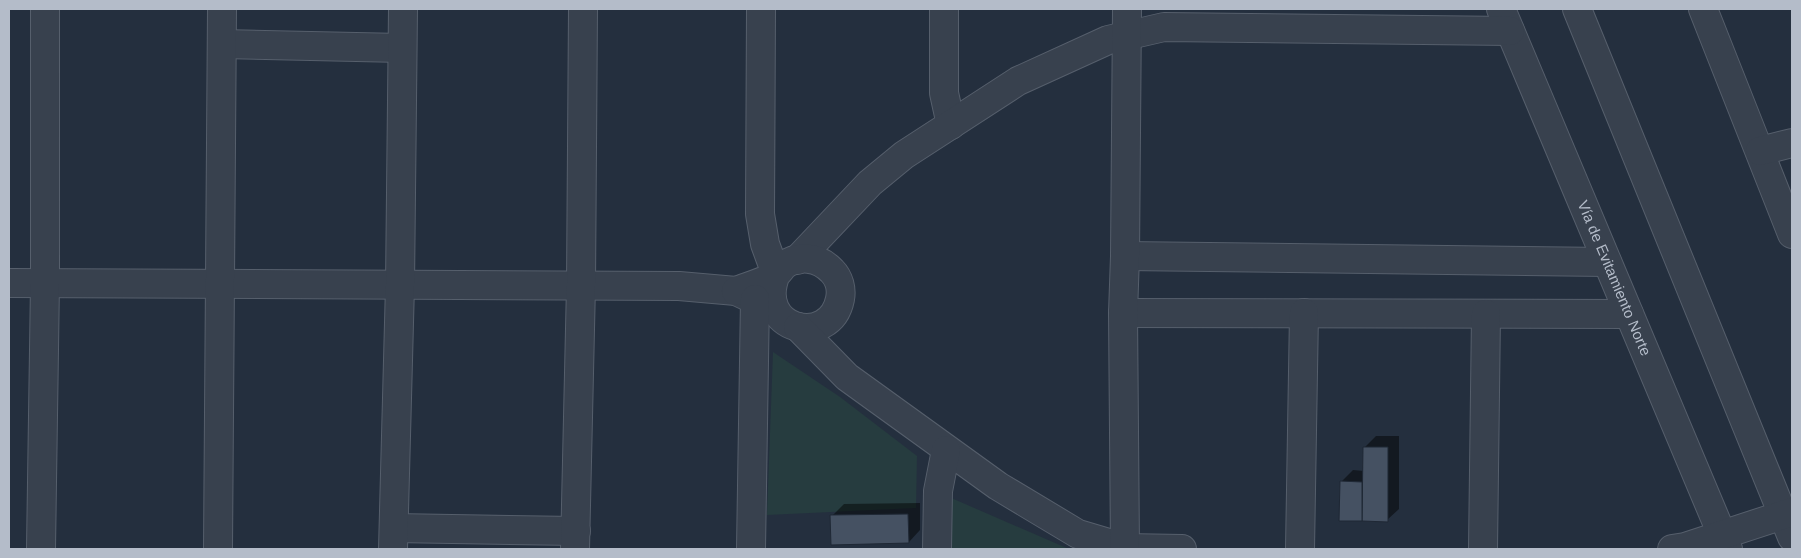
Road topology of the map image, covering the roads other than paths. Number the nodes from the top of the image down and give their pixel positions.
1 (45, 9) edge
2 (222, 9) edge
3 (403, 9) edge
4 (583, 9) edge
5 (761, 9) edge
6 (944, 9) edge
7 (1127, 9) edge
8 (1577, 9) edge
9 (1702, 9) edge
10 (1505, 20) edge
11 (1128, 36) junction
12 (222, 44) junction
13 (402, 48) junction
14 (951, 125) junction
15 (1792, 143) edge
16 (1760, 151) junction
17 (1792, 234) edge
18 (1125, 256) junction
19 (1607, 262) junction
20 (787, 267) junction
21 (9, 283) edge
22 (44, 283) junction
23 (221, 284) junction
24 (400, 285) junction
25 (581, 285) junction
26 (755, 300) junction
27 (1122, 313) junction
28 (1304, 313) junction
29 (1486, 314) junction
30 (1629, 314) junction
31 (798, 327) junction
32 (946, 450) junction
33 (1789, 521) edge
34 (394, 539) edge
35 (575, 540) edge
36 (1725, 542) edge
37 (40, 549) edge
38 (218, 549) edge
39 (751, 549) edge
40 (937, 549) edge
41 (1125, 549) edge
42 (1182, 549) edge
43 (1300, 549) edge
44 (1483, 549) edge
45 (1672, 549) edge

1 - 22 street
2 - 12 street
3 - 13 street
4 - 25 street
5 - 20 street
6 - 14 street
7 - 11 street
8 - 33 street
9 - 16 street
10 - 11 street
10 - 19 street, Vía de Evitamiento Norte
11 - 14 street
11 - 18 street
12 - 13 street
12 - 23 street
13 - 24 street
14 - 20 street
15 - 16 street
16 - 17 street
18 - 19 street
18 - 27 street
19 - 30 street, Vía de Evitamiento Norte
20 - 26 street
20 - 31 street
21 - 22 street
22 - 23 street
22 - 37 street
23 - 24 street
23 - 38 street
24 - 25 street
24 - 34 street
25 - 26 street
25 - 35 street
26 - 31 street
26 - 39 street
27 - 28 street
27 - 41 street
28 - 29 street
28 - 43 street
29 - 30 street
29 - 44 street
30 - 36 street, Vía de Evitamiento Norte
31 - 32 street
32 - 40 street
32 - 41 street
33 - 36 street
34 - 35 street
36 - 45 street
41 - 42 street

